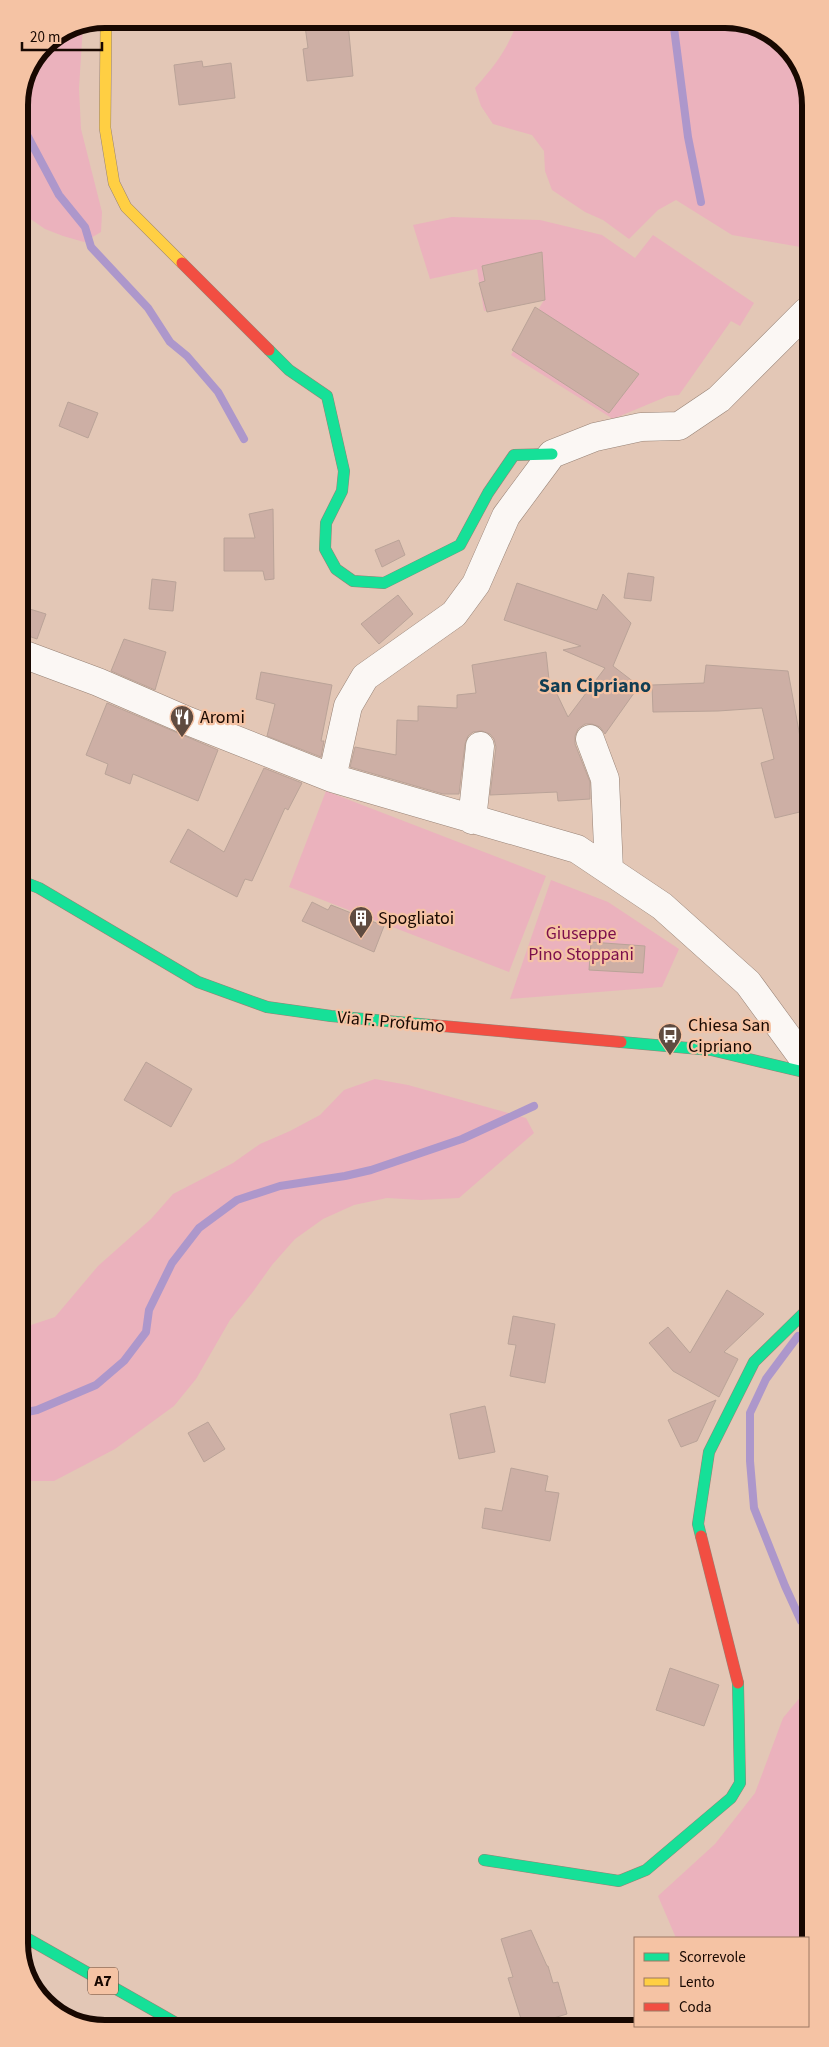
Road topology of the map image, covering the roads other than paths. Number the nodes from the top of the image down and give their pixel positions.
1 (106, 28) edge
2 (802, 316) edge
3 (659, 405) dead end
4 (641, 427) junction
5 (552, 454) junction
6 (28, 656) edge
7 (590, 739) dead end
8 (480, 746) dead end
9 (332, 778) junction
10 (472, 820) junction
11 (609, 870) junction
12 (28, 884) edge
13 (799, 1067) edge
14 (802, 1315) edge
15 (484, 1860) dead end
16 (28, 1939) edge
17 (168, 2019) edge

1 - 5 main road
2 - 4 street
3 - 4 street
4 - 5 street
5 - 9 street
6 - 9 street
7 - 11 street
8 - 10 street
9 - 10 street
10 - 11 street
11 - 13 street
12 - 13 main road, Via F. Profumo
14 - 15 main road
16 - 17 main road, A7

